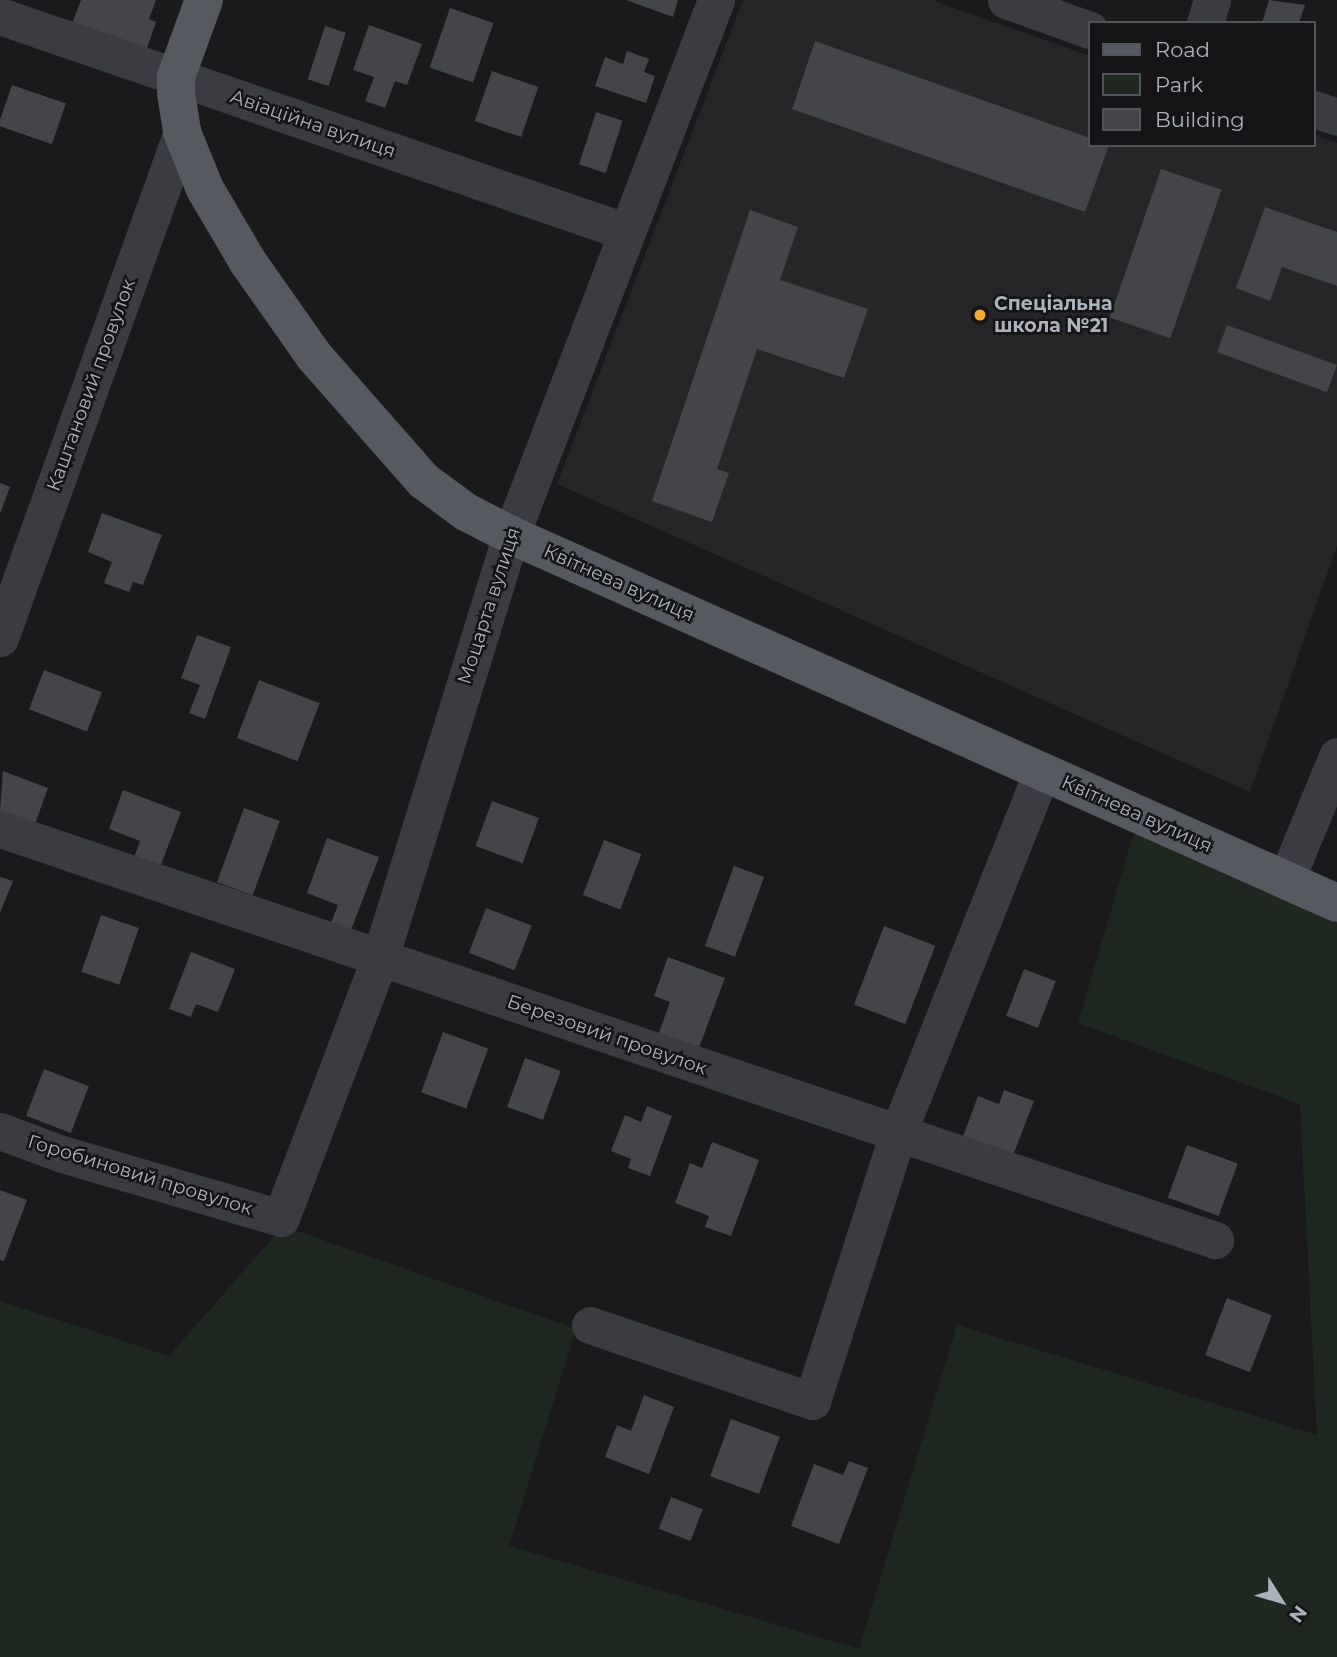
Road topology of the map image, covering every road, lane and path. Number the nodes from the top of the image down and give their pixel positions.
1 (204, 0) edge
2 (716, 0) edge
3 (1006, 0) edge
4 (1212, 0) edge
5 (0, 16) edge
6 (1206, 21) edge
7 (1088, 29) edge
8 (176, 77) junction
9 (1316, 110) edge
10 (1337, 117) edge
11 (182, 132) junction
12 (627, 232) junction
13 (511, 535) junction
14 (0, 638) edge
15 (1337, 756) edge
16 (1042, 772) junction
17 (0, 829) edge
18 (1286, 880) junction
19 (1337, 903) edge
20 (380, 958) junction
21 (0, 1130) edge
22 (898, 1133) junction
23 (281, 1218) joint
24 (1215, 1240) dead end
25 (590, 1325) dead end

1 - 8 main road, Квітнева вулиця
2 - 12 street, Моцарта вулиця
3 - 7 street
4 - 6 street
5 - 8 street, Авіаційна вулиця
8 - 11 main road, Квітнева вулиця
8 - 12 street, Авіаційна вулиця
9 - 10 street
11 - 13 main road, Квітнева вулиця
11 - 14 street, Каштановий провулок
12 - 13 street, Моцарта вулиця
13 - 16 main road, Квітнева вулиця
13 - 20 street, Моцарта вулиця
15 - 18 street
16 - 18 main road, Квітнева вулиця
16 - 22 street
17 - 20 street, Березовий провулок
18 - 19 main road, Квітнева вулиця
20 - 22 street, Березовий провулок
20 - 23 street, Моцарта вулиця
21 - 23 street, Горобиновий провулок
22 - 24 street, Березовий провулок
22 - 25 street

